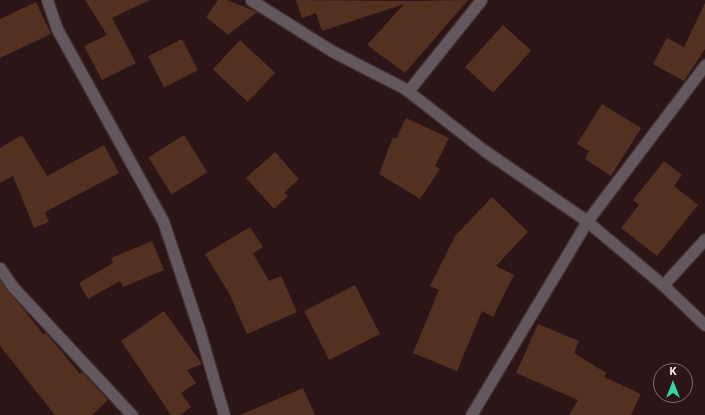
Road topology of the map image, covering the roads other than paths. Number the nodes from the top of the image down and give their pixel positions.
1 (47, 0) edge
2 (251, 0) edge
3 (482, 0) edge
4 (705, 65) edge
5 (408, 91) junction
6 (587, 221) junction
7 (705, 239) edge
8 (0, 268) edge
9 (663, 285) junction
10 (705, 324) edge
11 (132, 415) edge
12 (224, 415) edge
13 (471, 415) edge

1 - 12 street
2 - 5 street
3 - 5 street
4 - 6 street
5 - 6 street
6 - 9 street
6 - 13 street
7 - 9 street
8 - 11 street
9 - 10 street

